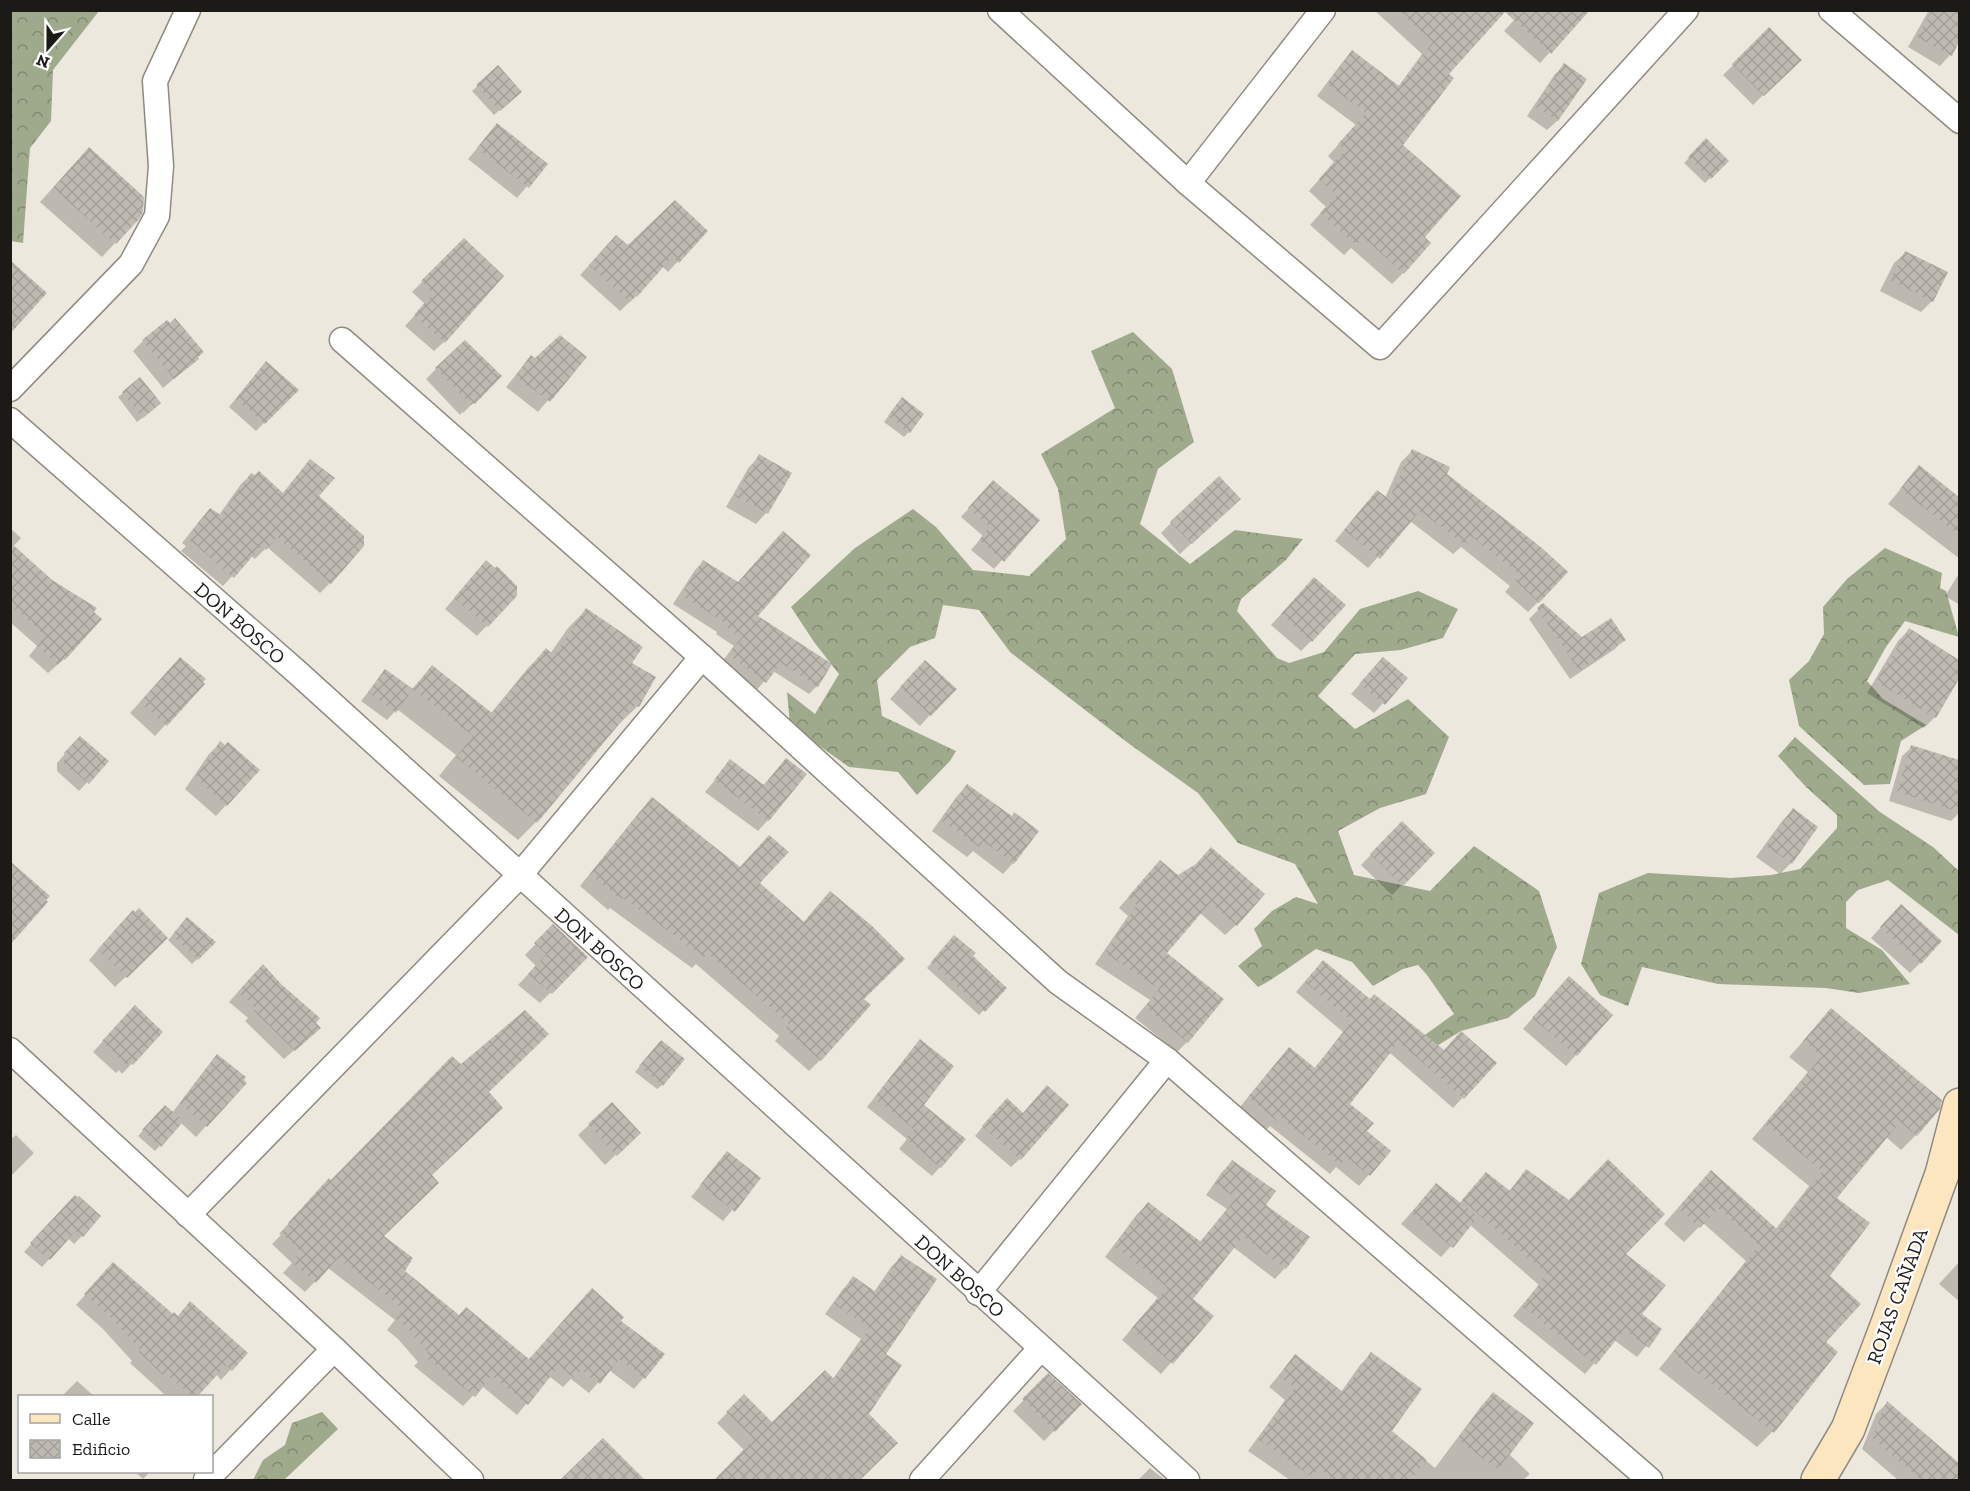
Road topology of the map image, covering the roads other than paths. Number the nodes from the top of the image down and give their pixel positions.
1 (188, 10) edge
2 (1000, 10) edge
3 (1323, 10) edge
4 (1686, 10) edge
5 (1831, 10) edge
6 (1959, 122) edge
7 (1188, 183) junction
8 (342, 340) dead end
9 (10, 389) edge
10 (10, 420) edge
11 (702, 657) junction
12 (519, 876) junction
13 (10, 1050) edge
14 (1167, 1060) junction
15 (1959, 1105) edge
16 (188, 1215) junction
17 (978, 1293) junction
18 (1041, 1348) junction
19 (334, 1349) junction
20 (213, 1473) edge
21 (471, 1480) edge
22 (922, 1480) edge
23 (1187, 1480) edge
24 (1650, 1480) edge
25 (1818, 1480) edge

1 - 9 street
2 - 7 street
3 - 7 street
4 - 7 street
5 - 6 street
8 - 11 street
10 - 12 street, DON BOSCO
11 - 12 street
11 - 14 street
12 - 16 street
12 - 17 street, DON BOSCO
13 - 16 street
14 - 17 street
14 - 24 street
15 - 25 main road, ROJAS CAÑADA
16 - 19 street
17 - 18 street, DON BOSCO
18 - 22 street
18 - 23 street, DON BOSCO
19 - 20 street
19 - 21 street

